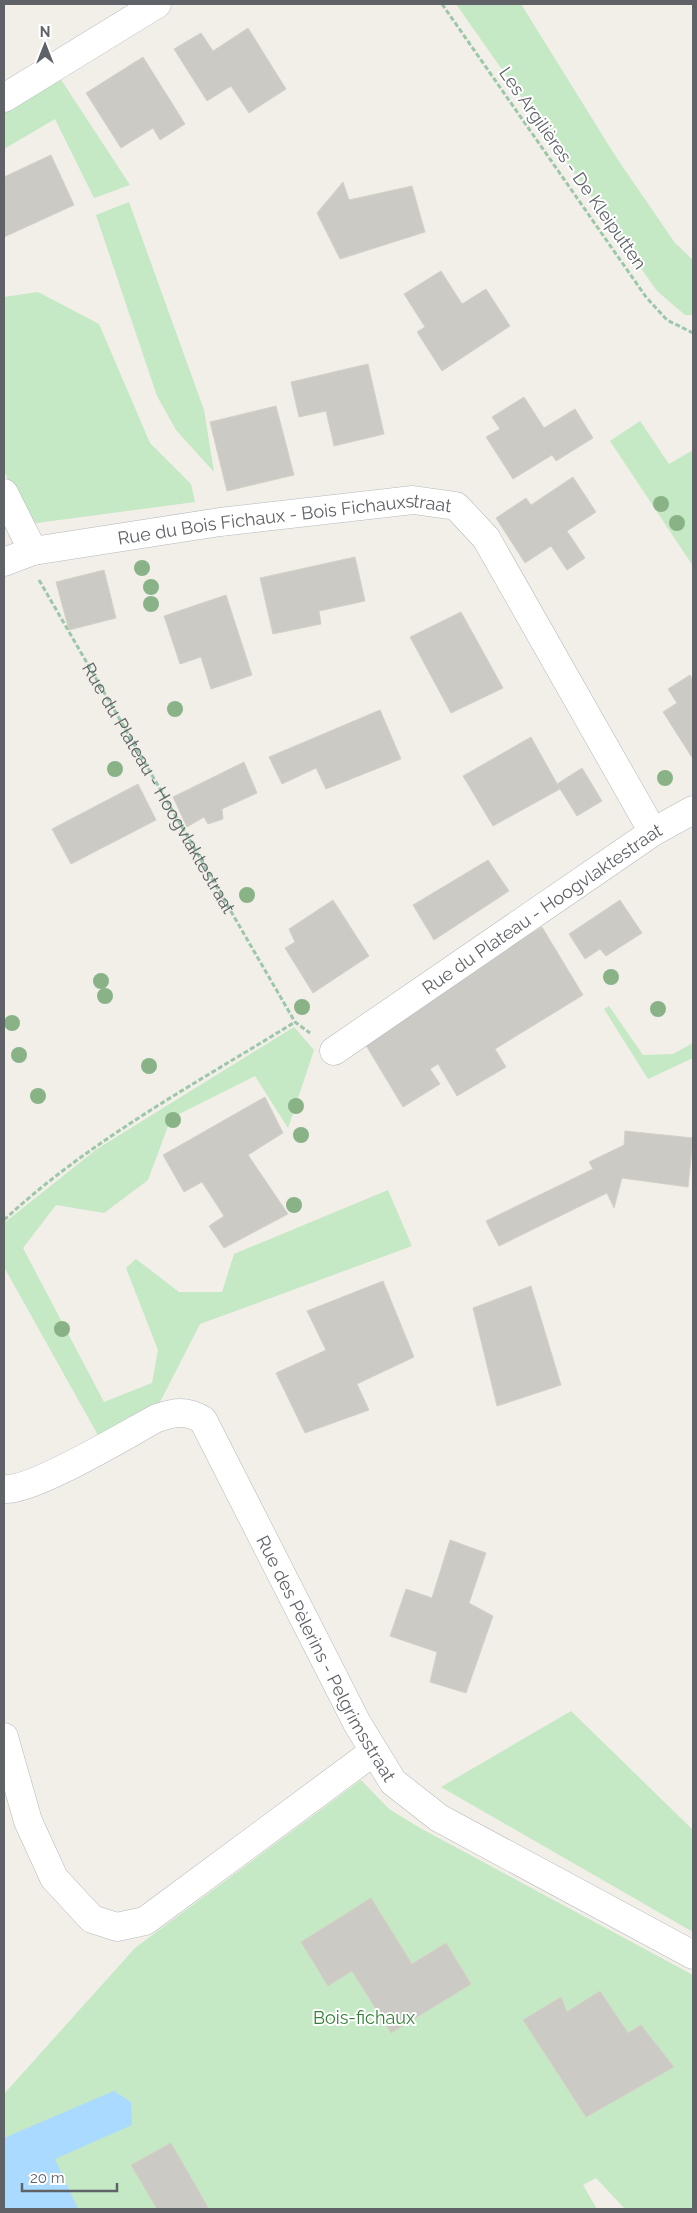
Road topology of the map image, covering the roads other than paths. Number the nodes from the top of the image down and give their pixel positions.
1 (157, 4) edge
2 (4, 98) edge
3 (4, 493) edge
4 (33, 551) junction
5 (4, 562) edge
6 (693, 810) edge
7 (653, 832) junction
8 (334, 1051) road end
9 (4, 1490) edge
10 (4, 1737) edge
11 (373, 1752) junction
12 (693, 1955) edge

1 - 2 street
3 - 4 street
4 - 5 street, Rue du Bois Fichaux - Bois Fichauxstraat
4 - 7 street, Rue du Bois Fichaux - Bois Fichauxstraat
6 - 7 street, Rue du Plateau - Hoogvlaktestraat
7 - 8 street, Rue du Plateau - Hoogvlaktestraat
9 - 11 street, Rue des Pèlerins - Pelgrimsstraat
10 - 11 street
11 - 12 street, Rue des Pèlerins - Pelgrimsstraat

